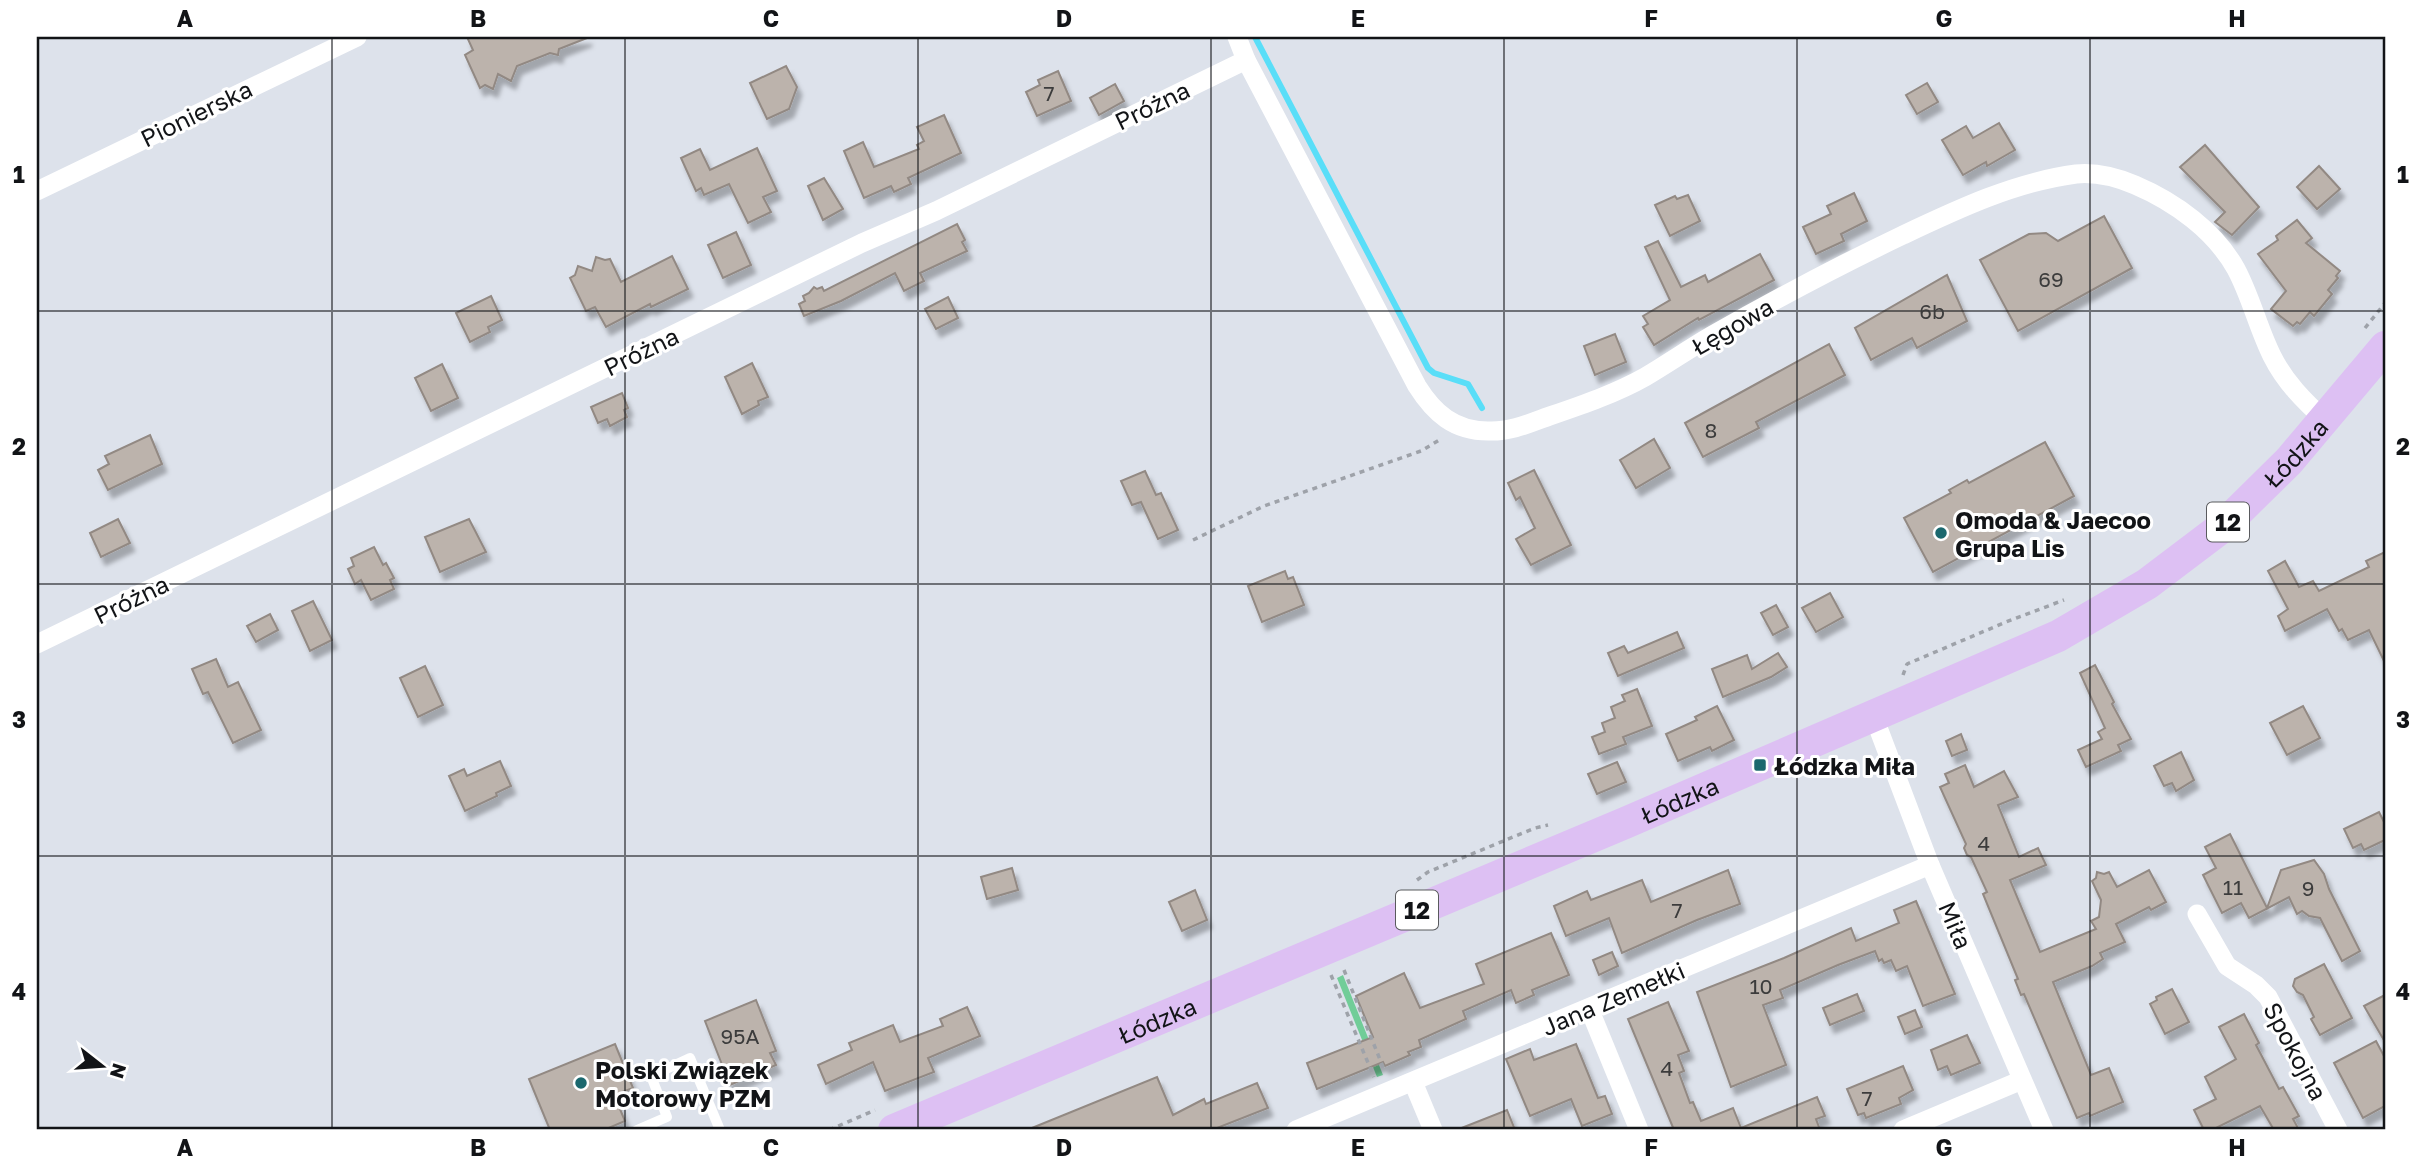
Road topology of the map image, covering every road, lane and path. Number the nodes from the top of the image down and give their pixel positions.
1 (357, 37) edge
2 (1237, 37) edge
3 (1246, 60) junction
4 (37, 191) edge
5 (2385, 347) edge
6 (2325, 420) junction
7 (1464, 426) junction
8 (1193, 540) dead end
9 (2073, 597) dead end
10 (37, 644) edge
11 (1898, 679) dead end
12 (1874, 717) junction
13 (1558, 823) dead end
14 (1930, 865) junction
15 (1410, 886) dead end
16 (2197, 914) dead end
17 (1344, 970) dead end
18 (1331, 975) dead end
19 (1589, 1008) junction
20 (2022, 1080) junction
21 (1413, 1082) junction
22 (1387, 1093) junction
23 (886, 1120) edge
24 (930, 1123) edge
25 (638, 1130) edge
26 (720, 1130) edge
27 (828, 1130) edge
28 (1296, 1130) edge
29 (1433, 1130) edge
30 (1639, 1130) edge
31 (1903, 1130) edge
32 (2044, 1130) edge
33 (2338, 1130) edge

1 - 4 street, Pionierska
2 - 3 street, Łęgowa
3 - 7 street, Łęgowa
3 - 10 street, Próżna
5 - 6 main road, Łódzka / 12
6 - 7 street, Łęgowa
6 - 12 main road, Łódzka / 12
7 - 8 path
9 - 11 path
12 - 14 street, Miła
12 - 24 main road, Łódzka / 12
13 - 15 path
14 - 19 street, Jana Zemełki
14 - 20 street, Miła
16 - 33 street, Spokojna
17 - 22 path
18 - 22 path
19 - 21 street, Jana Zemełki
19 - 30 street
20 - 31 street
20 - 32 street, Miła
21 - 22 street, Jana Zemełki
21 - 29 street
22 - 28 street, Jana Zemełki
23 - 24 main road, Łódzka / 12
23 - 27 path
25 - 26 lane

